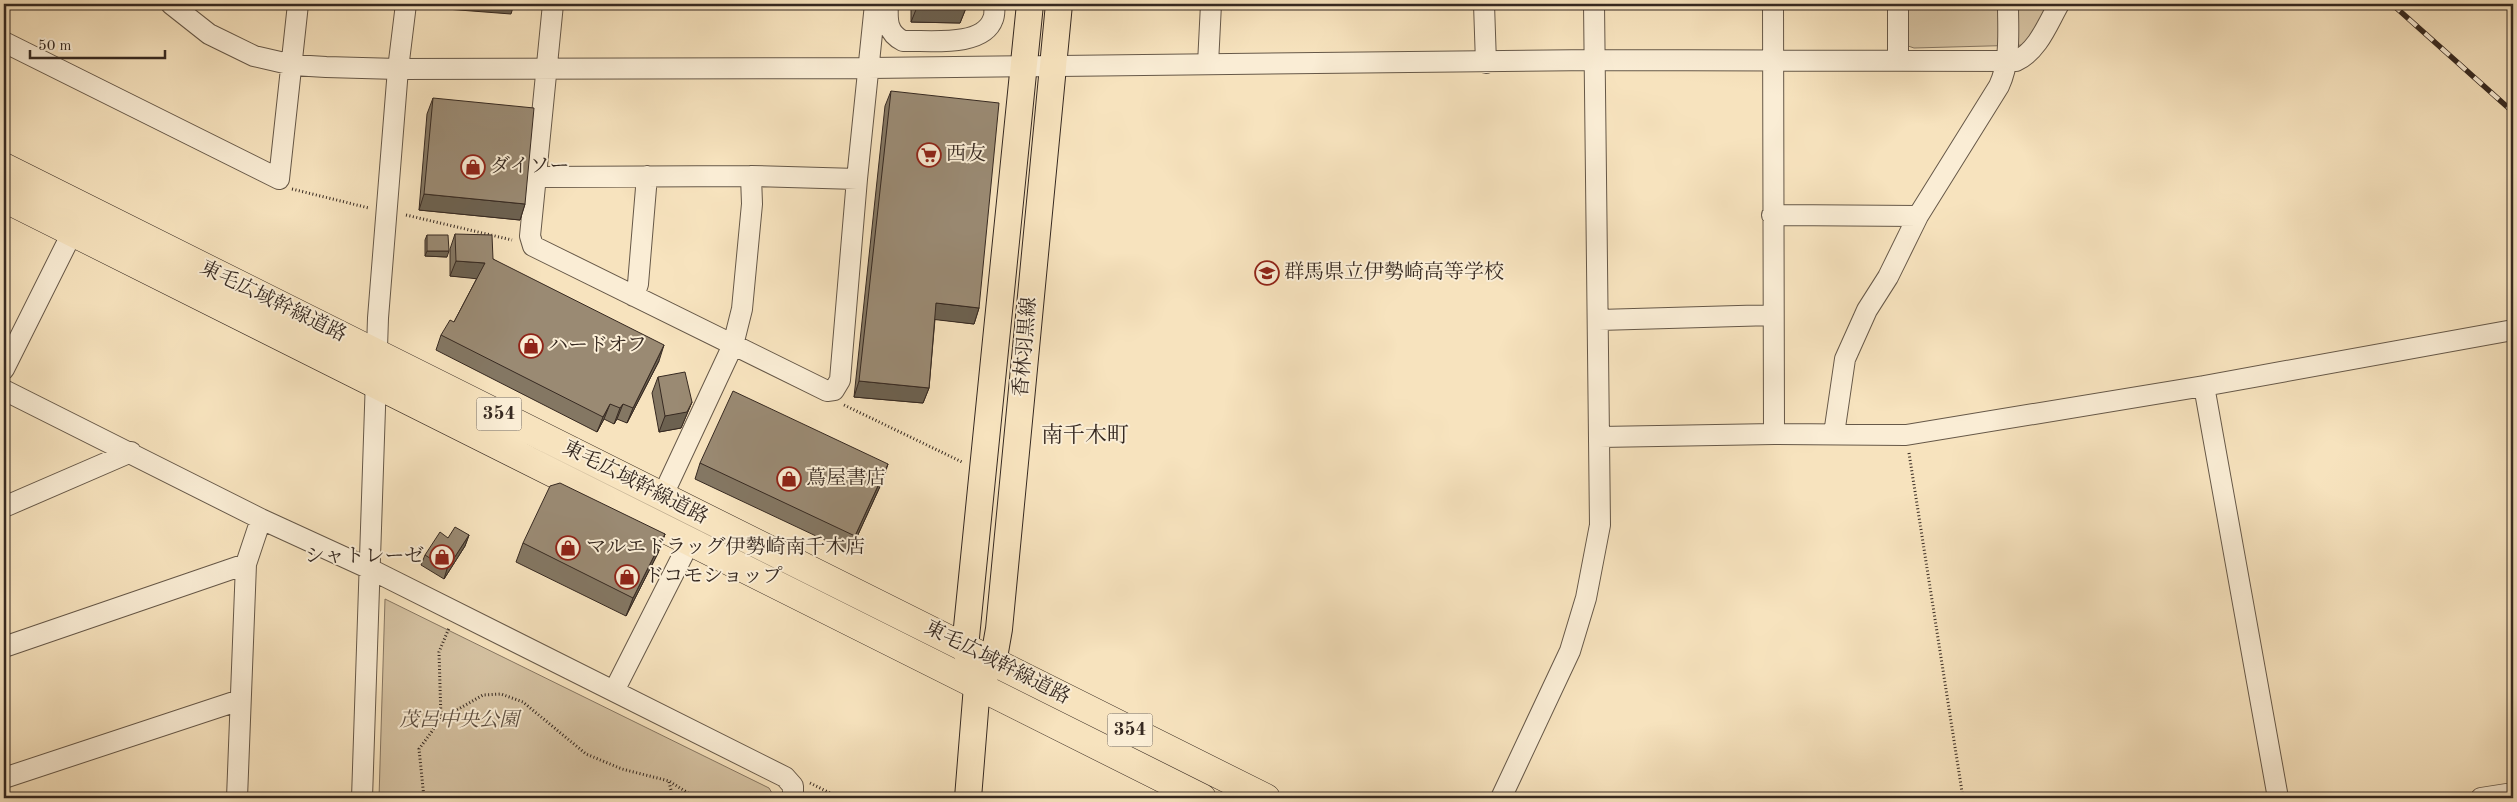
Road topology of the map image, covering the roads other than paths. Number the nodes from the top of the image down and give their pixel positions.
1 (171, 4) edge
2 (298, 4) edge
3 (406, 4) edge
4 (553, 4) edge
5 (875, 4) edge
6 (888, 4) edge
7 (995, 4) edge
8 (1030, 4) edge
9 (1059, 4) edge
10 (1211, 4) edge
11 (1484, 4) edge
12 (1594, 4) edge
13 (1773, 4) edge
14 (1898, 4) edge
15 (2008, 4) edge
16 (2059, 4) edge
17 (5, 43) edge
18 (1595, 60) junction
19 (1898, 60) junction
20 (1774, 61) junction
21 (2006, 61) junction
22 (1486, 63) junction
23 (1208, 64) junction
24 (293, 65) junction
25 (1024, 66) junction
26 (1053, 67) junction
27 (547, 68) junction
28 (870, 68) junction
29 (398, 69) junction
30 (4, 167) edge
31 (647, 176) junction
32 (750, 176) junction
33 (535, 177) junction
34 (857, 179) junction
35 (4, 198) edge
36 (1772, 215) junction
37 (1918, 216) junction
38 (72, 233) junction
39 (634, 296) junction
40 (1773, 315) junction
41 (1599, 320) junction
42 (2513, 330) edge
43 (733, 345) junction
44 (377, 352) junction
45 (4, 369) edge
46 (375, 385) junction
47 (2204, 386) junction
48 (4, 390) edge
49 (1774, 434) junction
50 (1834, 434) junction
51 (1600, 437) junction
52 (131, 452) junction
53 (662, 497) junction
54 (4, 507) edge
55 (261, 519) junction
56 (690, 541) junction
57 (246, 564) junction
58 (370, 569) junction
59 (4, 648) edge
60 (965, 648) junction
61 (993, 663) junction
62 (977, 686) junction
63 (614, 691) junction
64 (240, 700) junction
65 (4, 778) edge
66 (2513, 793) edge
67 (356, 797) edge
68 (237, 798) edge
69 (793, 798) edge
70 (968, 798) edge
71 (1202, 798) edge
72 (1266, 798) edge
73 (1501, 798) edge
74 (2278, 798) edge
75 (2481, 798) edge

1 - 24 street
2 - 24 street
3 - 29 street
4 - 27 street
5 - 28 street
6 - 7 street
8 - 25 main road, 香林羽黒線
9 - 26 main road, 香林羽黒線
10 - 23 street
11 - 22 street
12 - 18 street
13 - 20 street
14 - 19 street
15 - 21 street
16 - 21 street
17 - 24 street
18 - 20 street
18 - 22 street
18 - 41 street
19 - 20 street
19 - 21 street
20 - 36 street
21 - 37 street
22 - 23 street
23 - 26 street
24 - 29 street
25 - 26 street
25 - 28 street
25 - 60 main road, 香林羽黒線
26 - 61 main road, 香林羽黒線
27 - 28 street
27 - 29 street
27 - 33 street
28 - 34 street
29 - 44 street
30 - 44 highway, 東毛広域幹線道路 / 354
31 - 32 street
31 - 33 street
31 - 39 street
32 - 34 street
32 - 43 street
33 - 39 street
34 - 43 street
35 - 38 highway, 東毛広域幹線道路 / 354
36 - 37 street
36 - 40 street
37 - 50 street
38 - 45 street
38 - 46 highway, 東毛広域幹線道路 / 354
39 - 43 street
40 - 41 street
40 - 49 street
41 - 51 street
42 - 47 street
43 - 53 street
44 - 46 street
44 - 53 highway, 東毛広域幹線道路 / 354
46 - 56 highway, 東毛広域幹線道路 / 354
46 - 58 street
47 - 50 street
47 - 74 street
48 - 52 street
49 - 50 street
49 - 51 street
51 - 73 street
52 - 54 street
52 - 55 street
53 - 60 highway, 東毛広域幹線道路 / 354
55 - 57 street
55 - 58 street
56 - 62 highway, 東毛広域幹線道路 / 354
56 - 63 street
57 - 59 street
57 - 64 street
58 - 63 street
58 - 67 street
60 - 61 highway, 東毛広域幹線道路 / 354
60 - 62 main road, 香林羽黒線
61 - 62 main road, 香林羽黒線
61 - 72 highway, 東毛広域幹線道路 / 354
62 - 70 main road, 香林羽黒線
62 - 71 highway, 東毛広域幹線道路 / 354
63 - 69 street
64 - 65 street
64 - 68 street
66 - 75 street

